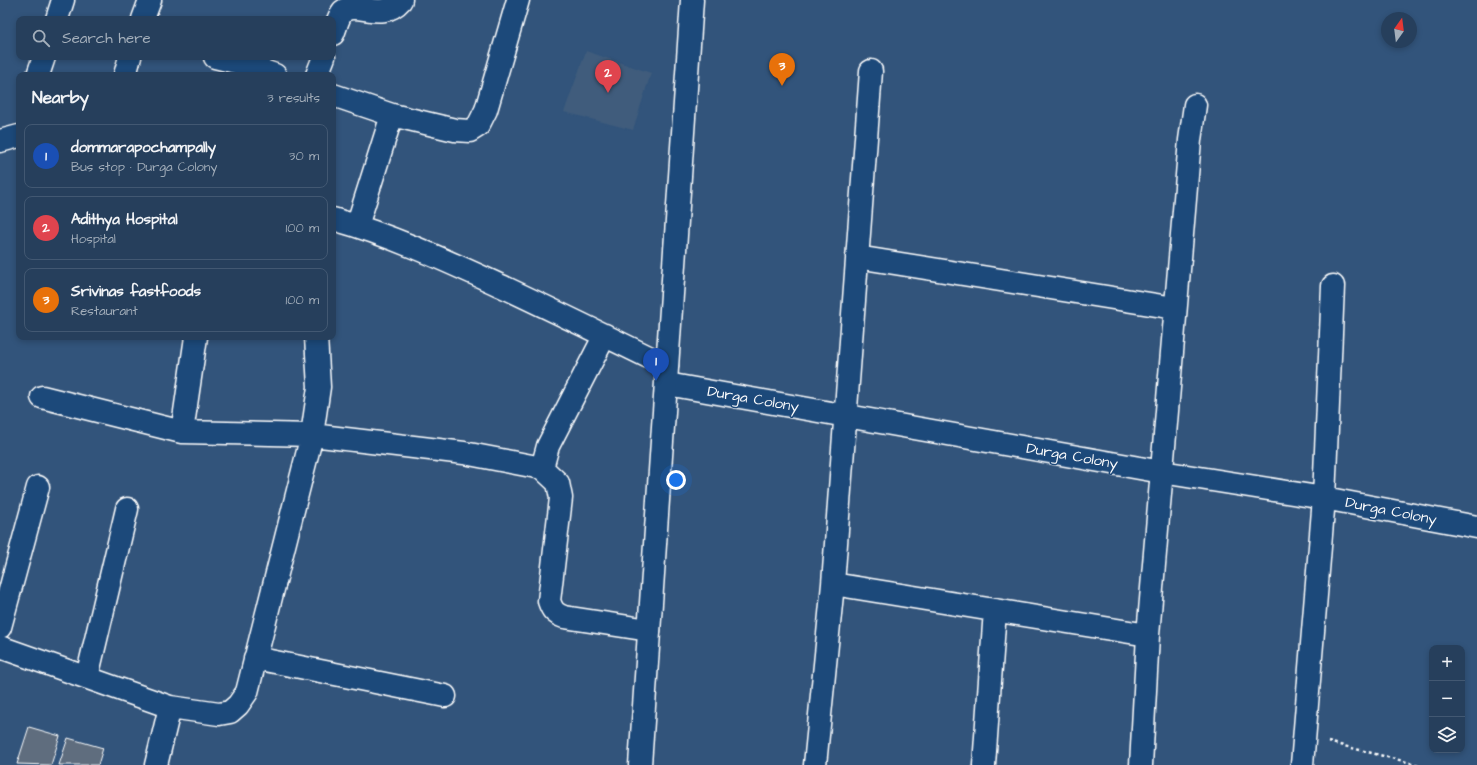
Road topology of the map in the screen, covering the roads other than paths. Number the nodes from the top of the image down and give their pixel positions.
1 (63, 0) edge
2 (150, 0) edge
3 (401, 0) edge
4 (518, 0) edge
5 (692, 0) edge
6 (58, 16) edge
7 (144, 16) edge
8 (336, 27) edge
9 (43, 60) edge
10 (129, 60) edge
11 (228, 60) edge
12 (323, 60) edge
13 (871, 71) dead end
14 (39, 72) edge
15 (126, 72) edge
16 (266, 72) edge
17 (318, 72) edge
18 (336, 96) edge
19 (1195, 105) dead end
20 (392, 115) junction
21 (336, 220) edge
22 (357, 226) junction
23 (857, 257) junction
24 (1333, 286) dead end
25 (1175, 308) junction
26 (605, 335) junction
27 (196, 340) edge
28 (316, 340) edge
29 (667, 375) junction
30 (42, 397) dead end
31 (846, 416) junction
32 (182, 432) junction
33 (312, 435) junction
34 (542, 468) junction
35 (1162, 472) junction
36 (38, 487) dead end
37 (1324, 498) junction
38 (127, 509) dead end
39 (1477, 527) edge
40 (833, 584) junction
41 (995, 610) junction
42 (0, 628) edge
43 (649, 630) junction
44 (1148, 635) junction
45 (0, 647) edge
46 (255, 658) junction
47 (86, 677) junction
48 (445, 696) dead end
49 (170, 706) junction
50 (156, 765) edge
51 (640, 765) edge
52 (815, 765) edge
53 (984, 765) edge
54 (1141, 765) edge
55 (1302, 765) edge

1 - 6 street
2 - 7 street
3 - 8 street
4 - 20 street
5 - 29 street
9 - 14 street
10 - 15 street
11 - 16 street
12 - 17 street
13 - 23 street
18 - 20 street
19 - 25 street
20 - 22 street
21 - 22 street, Durga Colony
22 - 26 street, Durga Colony
23 - 25 street
23 - 31 street
24 - 37 street
25 - 35 street
26 - 29 street, Durga Colony
26 - 34 street
27 - 32 street
28 - 33 street
29 - 31 street, Durga Colony
29 - 43 street
30 - 32 street
31 - 35 street, Durga Colony
31 - 40 street
32 - 33 street
33 - 34 street
33 - 46 street
34 - 43 street
35 - 37 street, Durga Colony
35 - 44 street
36 - 42 street
37 - 39 street, Durga Colony
37 - 55 street
38 - 47 street
40 - 41 street
40 - 52 street
41 - 44 street
41 - 53 street
43 - 51 street
44 - 54 street
45 - 47 street
46 - 48 street
46 - 49 street
47 - 49 street
49 - 50 street

